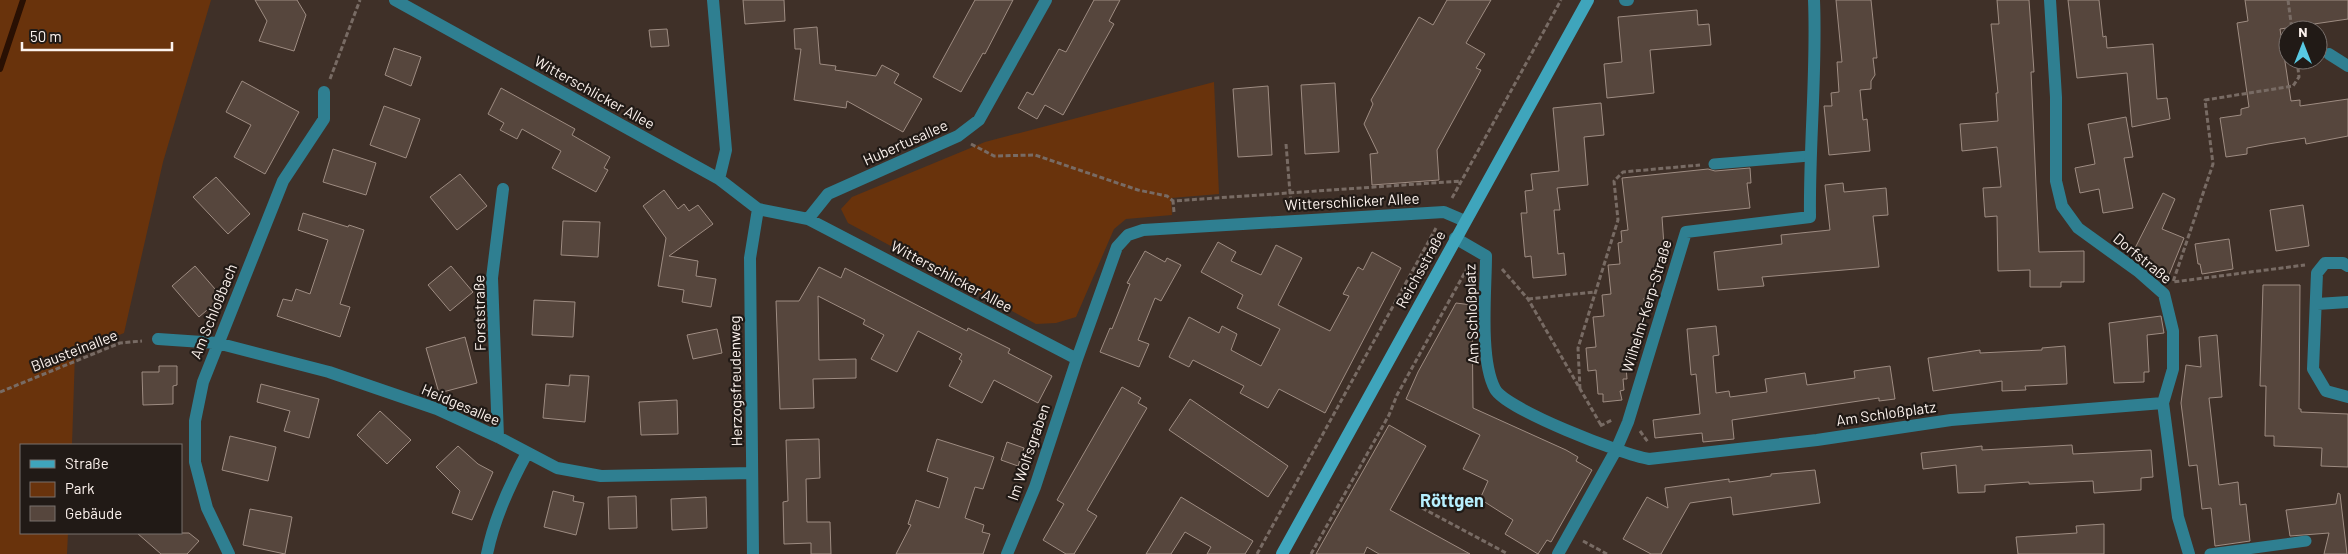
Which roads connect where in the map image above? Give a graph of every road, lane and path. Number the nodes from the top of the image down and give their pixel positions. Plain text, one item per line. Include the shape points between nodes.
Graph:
1 (360, 0) edge
2 (395, 0) edge
3 (713, 0) edge
4 (1046, 0) edge
5 (1561, 0) edge
6 (1588, 0) edge
7 (1814, 0) edge
8 (2050, 0) edge
9 (2288, 0) edge
10 (2291, 20) edge
11 (2329, 54) dead end
12 (2348, 66) edge
13 (2298, 70) edge
14 (324, 92) joint
15 (958, 136) junction
16 (1286, 144) dead end
17 (1809, 156) junction
18 (1714, 164) joint
19 (719, 179) junction
20 (1461, 181) junction
21 (503, 189) dead end
22 (1290, 193) junction
23 (1173, 201) junction
24 (758, 209) junction
25 (1444, 212) junction
26 (808, 219) junction
27 (1292, 221) junction
28 (1465, 221) junction
29 (1174, 228) junction
30 (1455, 238) junction
31 (1481, 254) junction
32 (2326, 263) junction
33 (2348, 266) edge
34 (1594, 292) junction
35 (1528, 299) junction
36 (2348, 302) edge
37 (2316, 304) junction
38 (158, 339) joint
39 (217, 343) junction
40 (1077, 359) junction
41 (1580, 389) junction
42 (0, 392) edge
43 (2348, 397) edge
44 (2163, 404) junction
45 (1601, 425) dead end
46 (498, 437) junction
47 (1616, 450) junction
48 (527, 453) junction
49 (752, 473) junction
50 (1422, 508) dead end
51 (1570, 533) junction
52 (2306, 541) dead end
53 (229, 554) edge
54 (487, 554) edge
55 (753, 554) edge
56 (1007, 554) edge
57 (1258, 554) edge
58 (1282, 554) edge
59 (1311, 554) edge
60 (1508, 554) edge
61 (1558, 554) edge
62 (1607, 554) edge
63 (2189, 554) edge
64 (2210, 554) edge

1 - 14 path
2 - 19 street, Witterschlicker Allee
3 - 19 street via 726,150
4 - 15 street, Hubertusallee via 979,120
5 - 20 path
6 - 28 main road, Reichsstraße
7 - 17 street, Wilhelm-Kerp-Straße via 1816,35
8 - 44 street, Dorfstraße via 2056,97 2056,181 2062,206 2078,228 2164,294 2173,331 2172,369
9 - 10 path
11 - 12 street
13 - 32 path via 2299,78 2293,86 2205,100 2213,164 2173,282
14 - 39 street, Am Schloßbach via 324,119 283,181
15 - 23 path via 994,156 1034,156 1167,196
15 - 26 street, Hubertusallee via 828,194
16 - 22 path
17 - 18 lane
17 - 47 street, Wilhelm-Kerp-Straße via 1810,217 1686,232 1628,422
18 - 34 path via 1622,172 1614,180 1618,220
19 - 24 street, Witterschlicker Allee
20 - 22 path
20 - 25 path
21 - 46 street, Forststraße via 492,278
22 - 23 path
22 - 27 path
23 - 29 path
24 - 26 street, Witterschlicker Allee
24 - 49 street, Herzogsfreudenweg via 750,258
25 - 27 street, Witterschlicker Allee
25 - 28 street, Witterschlicker Allee
25 - 57 path
26 - 40 street, Witterschlicker Allee
27 - 29 street, Witterschlicker Allee
28 - 30 main road, Reichsstraße
29 - 40 street, Witterschlicker Allee via 1143,230 1128,235 1117,247
30 - 31 street, Am Schloßplatz
30 - 58 main road, Reichsstraße
31 - 35 path via 1504,270
31 - 47 street, Am Schloßplatz via 1489,375 1495,390 1509,402
31 - 59 path via 1397,395
32 - 33 street
32 - 37 street via 2317,273
34 - 35 path
34 - 41 path via 1578,348
35 - 41 path
36 - 37 street
37 - 43 street via 2313,369 2326,391
38 - 39 street, Heidgesallee
38 - 42 path, Blausteinallee via 120,343
39 - 46 street, Heidgesallee via 348,378 437,409
39 - 53 street, Am Schloßbach via 202,382 195,420 196,462 207,508
40 - 56 street, Im Wolfsgraben via 1035,487
41 - 45 path
44 - 47 street, Am Schloßplatz via 1951,420 1817,440 1649,459
44 - 63 street, Dorfstraße via 2178,517
46 - 48 street, Heidgesallee
47 - 51 street
48 - 49 street, Heidgesallee via 558,468 601,476
48 - 54 street via 490,538
49 - 55 street, Herzogsfreudenweg
50 - 60 path
51 - 61 street
51 - 62 path
52 - 64 lane

